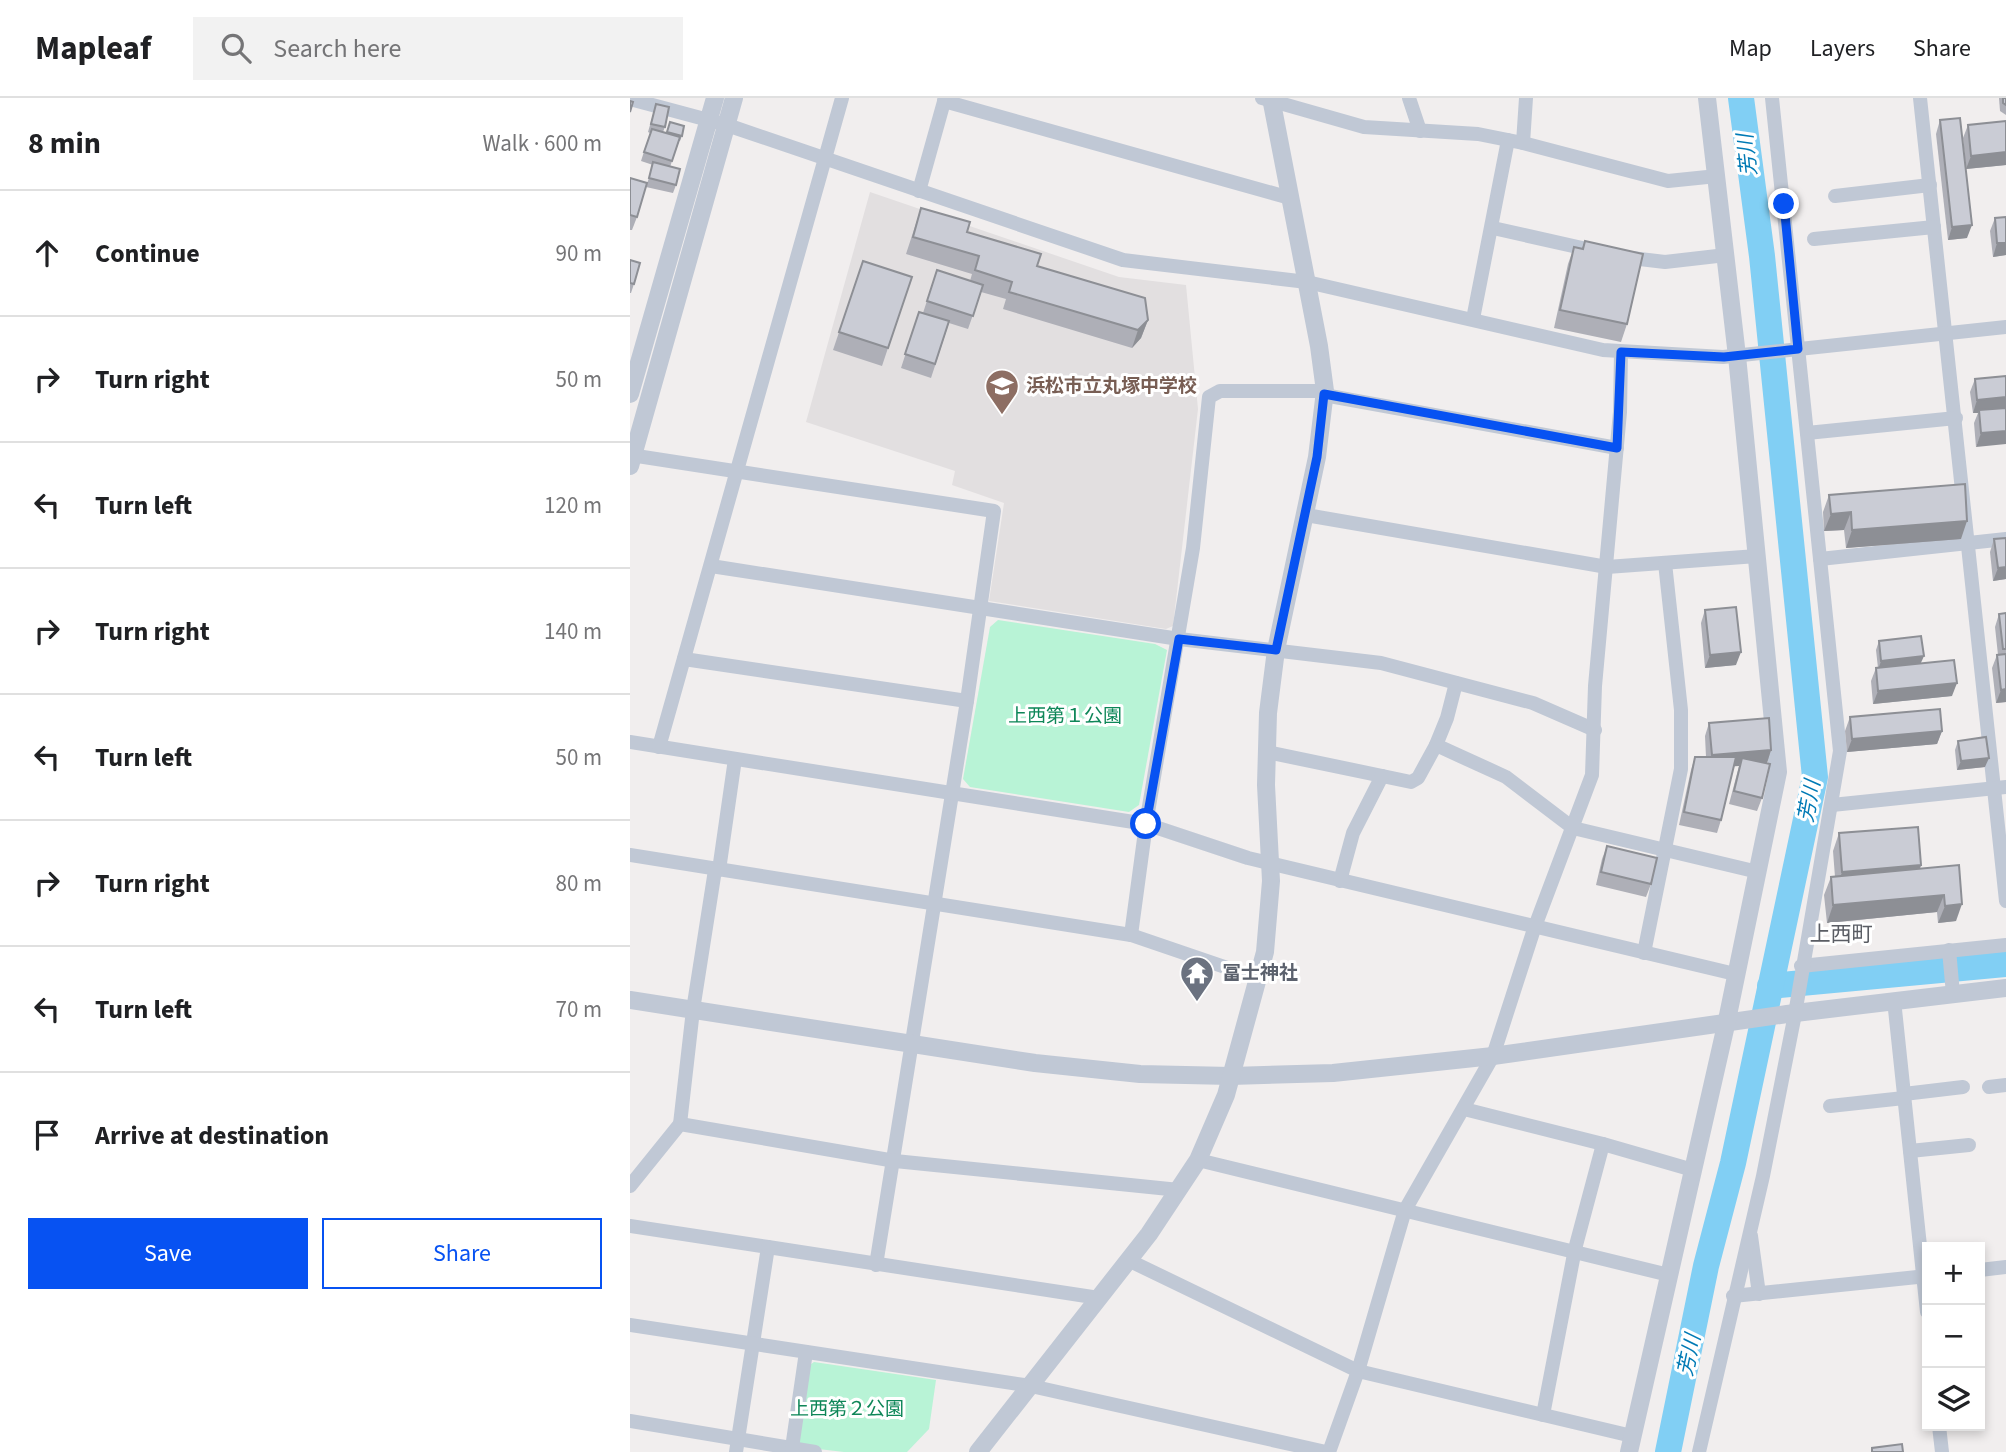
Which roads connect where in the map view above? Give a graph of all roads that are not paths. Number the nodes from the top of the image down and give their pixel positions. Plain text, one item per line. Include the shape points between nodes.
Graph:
1 (715, 98) edge
2 (734, 98) edge
3 (842, 98) edge
4 (1409, 98) edge
5 (1526, 98) edge
6 (1707, 98) edge
7 (1772, 98) edge
8 (1920, 98) edge
9 (630, 99) edge
10 (944, 99) edge
11 (1268, 99) edge
12 (718, 122) junction
13 (1420, 131) junction
14 (1516, 142) junction
15 (825, 159) junction
16 (1717, 176) junction
17 (1930, 185) junction
18 (919, 191) junction
19 (1835, 196) dead end
20 (1290, 198) junction
21 (1934, 227) junction
22 (1493, 228) junction
23 (1814, 239) dead end
24 (1726, 255) junction
25 (1307, 282) junction
26 (1474, 319) junction
27 (2006, 327) edge
28 (1947, 334) junction
29 (1795, 350) junction
30 (1621, 352) junction
31 (1741, 356) junction
32 (1325, 393) junction
33 (630, 394) edge
34 (1956, 418) junction
35 (1807, 433) junction
36 (1617, 448) junction
37 (631, 459) edge
38 (737, 470) junction
39 (1306, 515) junction
40 (2006, 540) edge
41 (1969, 543) junction
42 (1757, 556) junction
43 (1820, 559) junction
44 (1665, 563) junction
45 (711, 566) junction
46 (1607, 567) junction
47 (981, 607) junction
48 (1179, 639) junction
49 (1276, 650) junction
50 (684, 659) junction
51 (1456, 683) junction
52 (967, 701) junction
53 (1595, 730) junction
54 (2006, 740) edge
55 (630, 742) edge
56 (1989, 742) junction
57 (1436, 745) junction
58 (659, 747) junction
59 (1267, 752) junction
60 (735, 759) junction
61 (1382, 776) junction
62 (2000, 788) edge
63 (951, 793) junction
64 (1832, 805) junction
65 (1146, 824) junction
66 (1573, 828) junction
67 (1665, 852) junction
68 (630, 855) edge
69 (1271, 864) junction
70 (717, 870) junction
71 (1758, 872) junction
72 (1340, 881) junction
73 (2006, 901) edge
74 (933, 904) junction
75 (1534, 929) junction
76 (1131, 935) junction
77 (2006, 944) edge
78 (1644, 953) junction
79 (1950, 954) junction
80 (1801, 970) junction
81 (1735, 974) junction
82 (1257, 978) junction
83 (1953, 986) junction
84 (2006, 988) edge
85 (630, 1000) edge
86 (1894, 1000) junction
87 (1793, 1009) junction
88 (693, 1010) junction
89 (1732, 1023) junction
90 (911, 1044) junction
91 (1493, 1056) junction
92 (1231, 1076) junction
93 (2006, 1085) edge
94 (1963, 1087) dead end
95 (1989, 1087) dead end
96 (1904, 1096) junction
97 (1830, 1106) dead end
98 (1464, 1109) junction
99 (680, 1124) junction
100 (1603, 1144) junction
101 (1969, 1145) dead end
102 (1910, 1151) junction
103 (1198, 1160) junction
104 (895, 1161) junction
105 (1693, 1170) junction
106 (630, 1186) edge
107 (1179, 1190) junction
108 (1405, 1210) junction
109 (630, 1226) edge
110 (1750, 1228) junction
111 (768, 1247) junction
112 (1575, 1250) junction
113 (1922, 1251) edge
114 (1128, 1260) junction
115 (876, 1265) junction
116 (2006, 1267) edge
117 (1985, 1269) edge
118 (1669, 1275) junction
119 (1922, 1276) edge
120 (1759, 1294) junction
121 (1733, 1296) junction
122 (1099, 1298) junction
123 (630, 1325) edge
124 (754, 1344) junction
125 (806, 1352) junction
126 (1358, 1371) junction
127 (1031, 1386) junction
128 (1544, 1415) junction
129 (630, 1422) edge
130 (1940, 1431) edge
131 (1630, 1444) edge
132 (737, 1445) edge
133 (792, 1448) junction
134 (816, 1452) edge
135 (978, 1452) edge
136 (1328, 1452) edge
137 (1699, 1452) edge
138 (1942, 1452) edge

1 - 12 street
2 - 12 street
3 - 15 street
4 - 13 street
5 - 14 street
6 - 16 street
7 - 29 street
8 - 17 street
9 - 12 street
10 - 18 street
10 - 20 street
11 - 13 street via 1364,127
11 - 20 street
12 - 15 street
12 - 33 street
12 - 37 street
13 - 14 street via 1478,134
14 - 16 street via 1668,181
14 - 22 street
15 - 18 street
15 - 38 street
16 - 24 street
17 - 19 street
17 - 21 street
18 - 25 street via 1123,260
20 - 25 street
21 - 23 street
21 - 28 street
22 - 24 street via 1645,262
22 - 26 street
24 - 31 street
25 - 26 street
25 - 32 street
26 - 30 street
27 - 28 street
28 - 29 street
28 - 34 street
29 - 31 street
29 - 35 street
30 - 31 street
30 - 36 street
31 - 42 street
32 - 36 street
32 - 39 street
32 - 48 street via 1210,394
34 - 35 street
34 - 41 street via 1957,496
35 - 43 street via 1822,510
36 - 46 street
37 - 38 street
38 - 45 street
38 - 47 street via 994,511
39 - 46 street
39 - 49 street
40 - 41 street
41 - 43 street
41 - 56 street
42 - 44 street
42 - 71 street via 1778,772
43 - 64 street via 1840,734
44 - 46 street
44 - 67 street via 1681,710 1681,769
45 - 47 street
45 - 50 street
46 - 53 street
47 - 48 street
47 - 52 street
48 - 49 street
48 - 65 street
49 - 51 street via 1376,662
49 - 59 street
50 - 52 street
50 - 58 street
51 - 53 street via 1540,705
51 - 57 street
52 - 63 street
53 - 66 street via 1592,775
54 - 56 street
55 - 58 street
56 - 62 street
57 - 61 street via 1415,781
57 - 66 street via 1506,777
58 - 60 street
59 - 61 street
59 - 69 street
60 - 63 street
60 - 70 street
61 - 72 street via 1353,833
62 - 64 street
62 - 73 street
63 - 65 street
63 - 74 street
64 - 80 street
65 - 69 street
65 - 76 street
66 - 67 street
66 - 75 street
67 - 71 street
67 - 78 street
68 - 70 street
69 - 72 street
69 - 82 street via 1269,919
70 - 74 street
70 - 88 street
71 - 81 street
72 - 75 street
74 - 76 street
74 - 90 street
75 - 78 street
75 - 91 street
76 - 82 street
77 - 79 street
78 - 81 street
79 - 80 street
79 - 83 street
80 - 87 street
81 - 89 street
82 - 92 street
83 - 84 street
83 - 86 street
85 - 88 street
86 - 87 street
86 - 96 street
87 - 89 street
87 - 110 street
88 - 90 street
88 - 99 street
89 - 91 street
89 - 105 street
90 - 92 street via 1094,1070
90 - 104 street
91 - 92 street via 1333,1073
91 - 98 street
92 - 103 street
93 - 95 street
94 - 96 street
96 - 97 street
96 - 102 street
98 - 100 street
98 - 108 street
99 - 104 street
99 - 106 street
100 - 105 street
100 - 112 street
101 - 102 street
102 - 113 street
103 - 107 street
103 - 108 street
104 - 107 street
104 - 115 street
105 - 118 street
107 - 114 street
108 - 112 street
108 - 126 street
109 - 111 street
110 - 120 street
110 - 121 street
111 - 115 street
111 - 124 street
112 - 118 street
112 - 128 street
114 - 122 street
114 - 126 street
115 - 122 street
116 - 117 street
118 - 131 street
119 - 120 street
120 - 121 street
121 - 137 street
122 - 127 street
123 - 124 street
124 - 125 street
124 - 132 street
125 - 127 street
125 - 133 street
126 - 128 street
126 - 136 street
127 - 135 street
127 - 136 street
128 - 131 street
129 - 132 street
130 - 138 street
132 - 133 street
133 - 134 street

